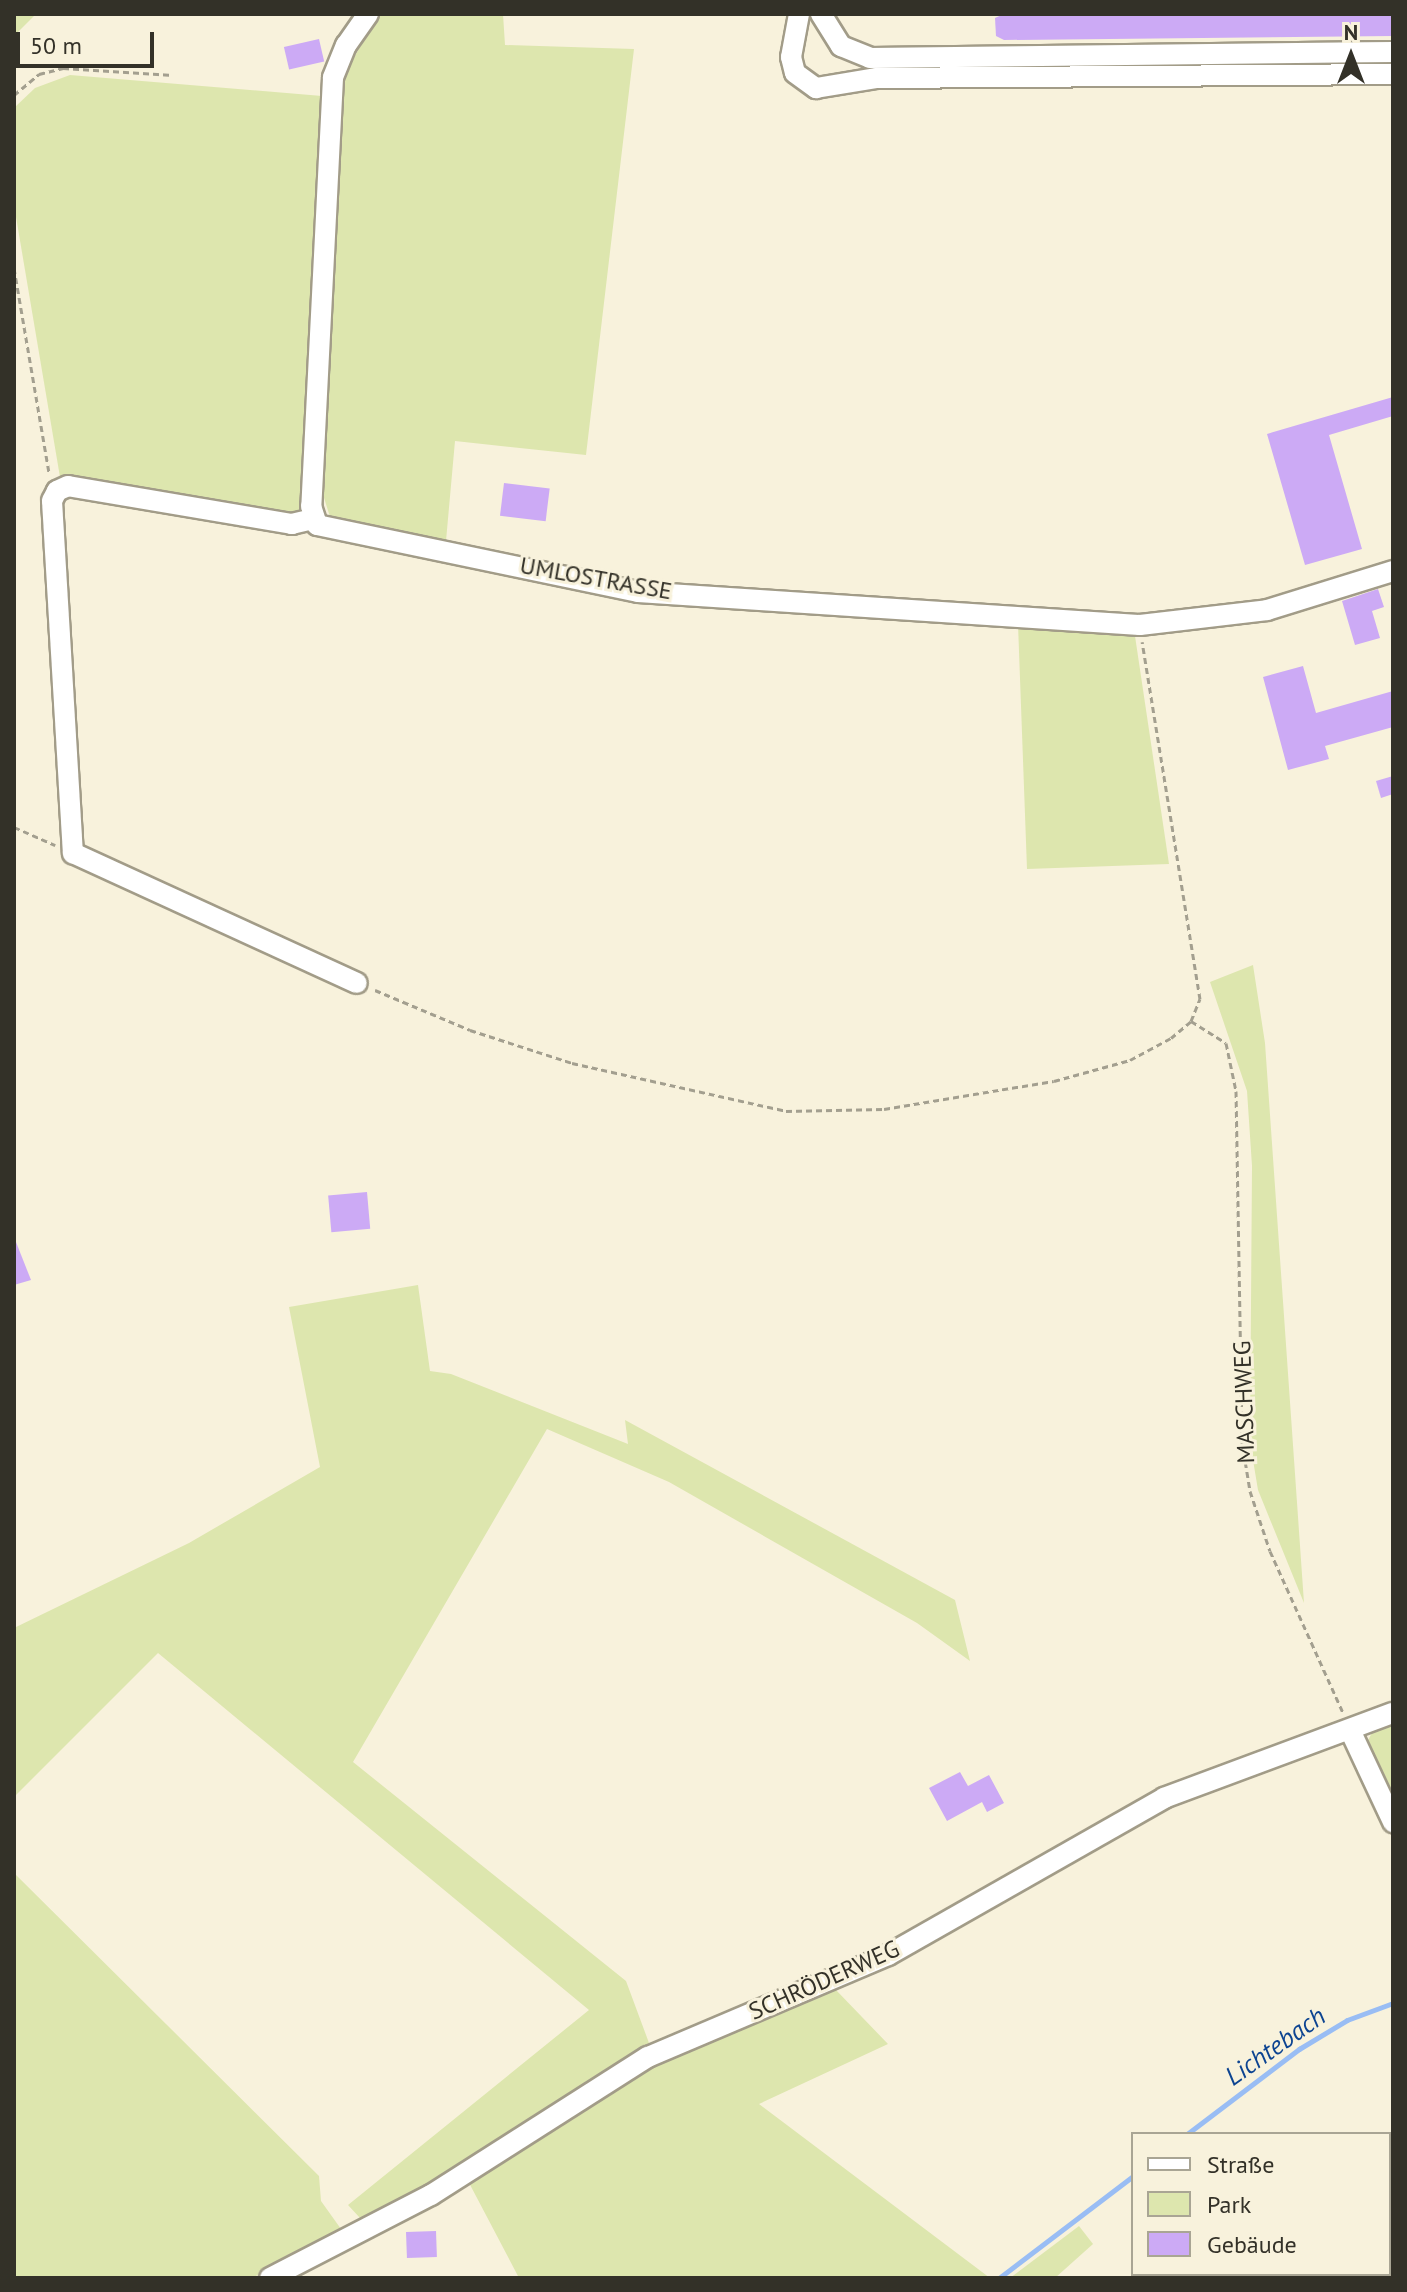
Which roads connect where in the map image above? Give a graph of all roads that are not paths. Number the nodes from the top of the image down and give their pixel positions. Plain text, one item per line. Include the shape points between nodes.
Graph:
1 (368, 14) edge
2 (799, 14) edge
3 (821, 14) edge
4 (1393, 52) edge
5 (1393, 74) edge
6 (313, 519) junction
7 (1393, 571) edge
8 (357, 983) road end
9 (1393, 1713) edge
10 (1350, 1730) junction
11 (1393, 1822) edge
12 (270, 2278) edge

1 - 6 street via 346,45 333,78
2 - 5 street via 791,57 795,73 816,88 877,78
3 - 4 street via 841,46 870,58
6 - 7 street, UMLOSTRASSE via 325,528 638,592 1140,625 1267,610
6 - 8 street via 292,524 68,486 57,491 52,501 73,853
9 - 10 street, SCHRÖDERWEG
10 - 11 street
10 - 12 street, SCHRÖDERWEG via 1164,1798 888,1955 648,2057 431,2195

